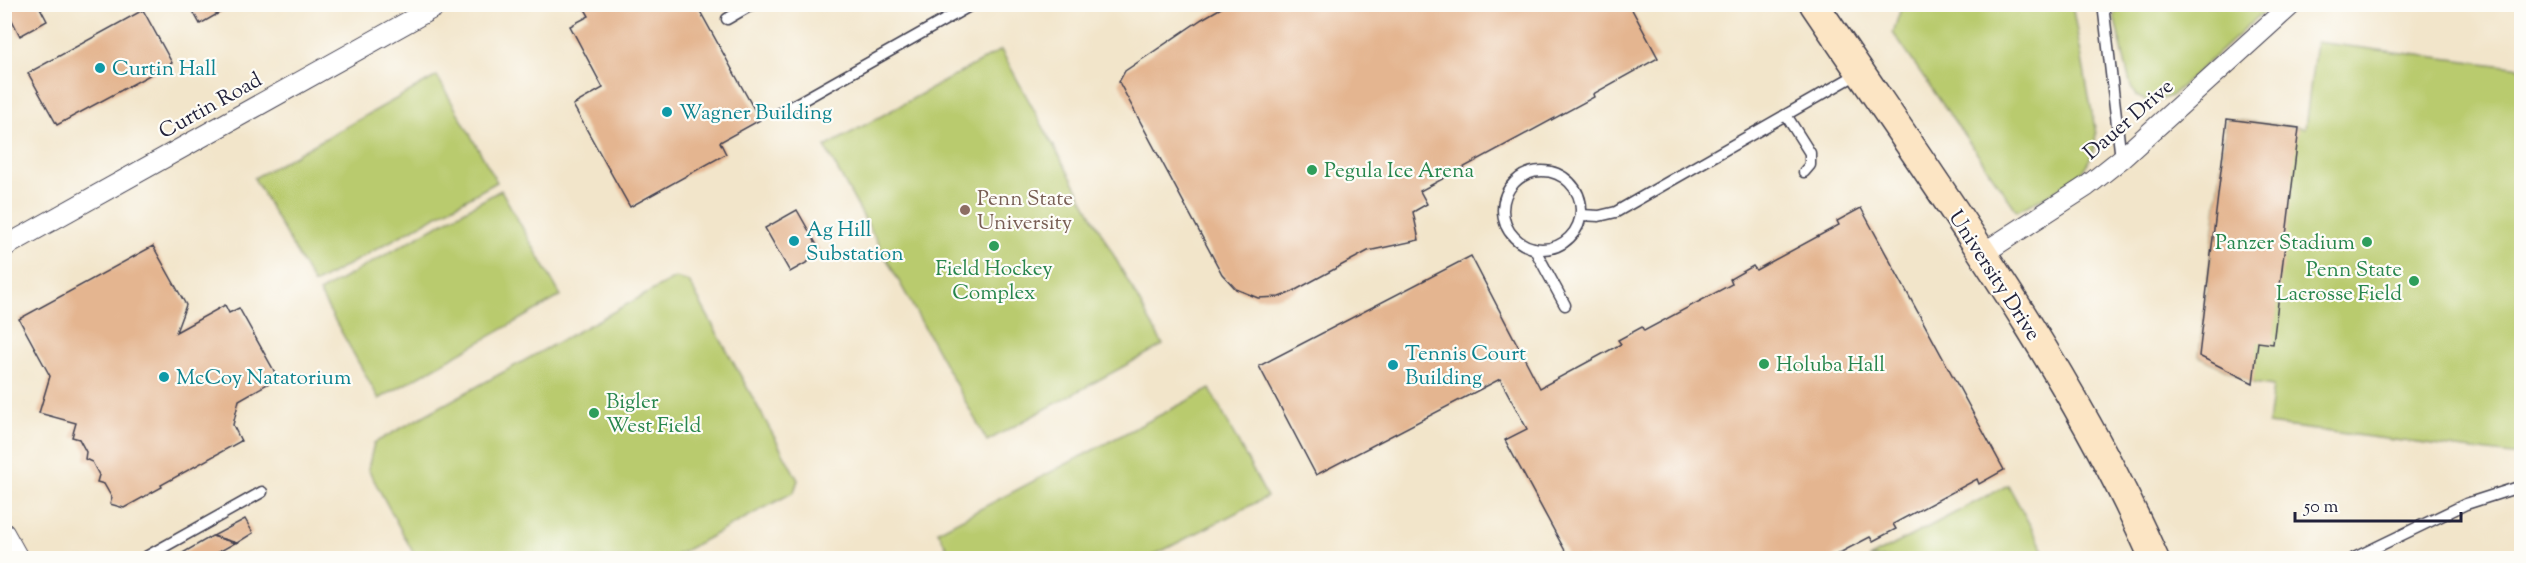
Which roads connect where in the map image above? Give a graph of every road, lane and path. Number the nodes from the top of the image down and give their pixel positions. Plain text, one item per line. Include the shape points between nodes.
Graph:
1 (440, 4) edge
2 (753, 4) edge
3 (973, 4) edge
4 (1814, 4) edge
5 (2103, 4) edge
6 (2292, 4) edge
7 (727, 19) dead end
8 (1860, 73) junction
9 (780, 113) dead end
10 (1786, 115) junction
11 (2121, 159) junction
12 (1804, 172) dead end
13 (1581, 215) junction
14 (4, 247) edge
15 (1534, 248) junction
16 (1983, 254) junction
17 (1565, 305) dead end
18 (2522, 486) edge
19 (262, 492) dead end
20 (4, 533) edge
21 (18, 558) edge
22 (144, 558) edge
23 (2154, 558) edge
24 (2354, 558) edge

1 - 14 street, Curtin Road
2 - 7 lane
3 - 9 lane
4 - 8 main road, University Drive
5 - 11 lane
6 - 11 street, Dauer Drive
8 - 10 lane
8 - 16 main road, University Drive
10 - 12 lane via 1810,153 1810,165
10 - 13 lane via 1616,212
11 - 16 street, Dauer Drive
13 - 15 lane via 1576,230 1566,241 1551,248
13 - 15 lane via 1577,193 1563,176 1533,171 1520,178 1506,196 1504,218 1510,232
15 - 17 lane
16 - 23 main road, University Drive via 2089,428
18 - 24 lane via 2466,504
19 - 22 lane
20 - 21 street

